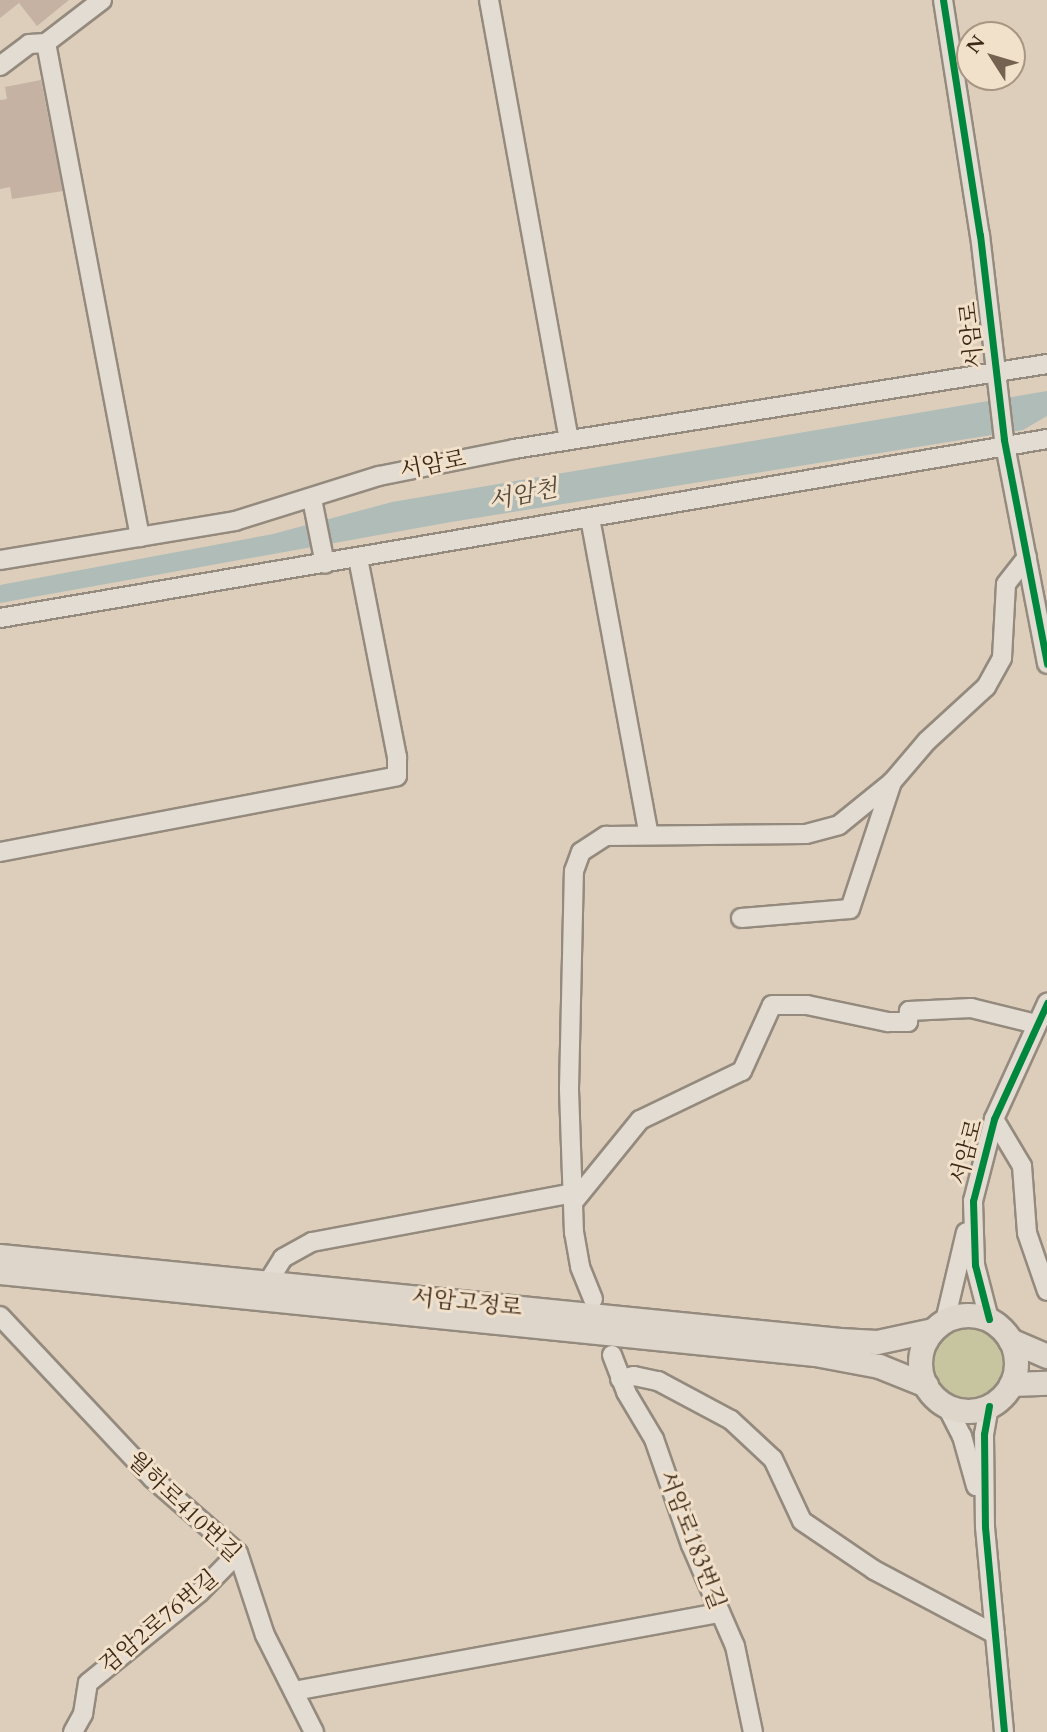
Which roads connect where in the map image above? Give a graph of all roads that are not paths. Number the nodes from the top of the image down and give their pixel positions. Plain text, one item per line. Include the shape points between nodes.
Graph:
1 (102, 0) edge
2 (489, 0) edge
3 (943, 0) edge
4 (46, 43) junction
5 (0, 66) edge
6 (1047, 364) edge
7 (995, 371) junction
8 (569, 439) junction
9 (1047, 439) edge
10 (1005, 443) junction
11 (312, 503) junction
12 (590, 518) junction
13 (140, 537) junction
14 (1027, 557) junction
15 (358, 559) junction
16 (0, 560) edge
17 (324, 560) junction
18 (0, 618) edge
19 (1047, 664) edge
20 (892, 782) junction
21 (649, 835) junction
22 (0, 852) edge
23 (741, 918) dead end
24 (1047, 1003) edge
25 (1036, 1024) junction
26 (994, 1119) junction
27 (575, 1197) junction
28 (973, 1201) junction
29 (0, 1256) edge
30 (0, 1272) edge
31 (268, 1282) junction
32 (1047, 1291) edge
33 (593, 1299) dead end
34 (0, 1316) edge
35 (989, 1319) junction
36 (939, 1326) junction
37 (1010, 1340) junction
38 (612, 1355) dead end
39 (1047, 1356) edge
40 (620, 1379) junction
41 (1047, 1383) edge
42 (1011, 1384) junction
43 (926, 1385) junction
44 (946, 1405) junction
45 (989, 1406) junction
46 (985, 1527) junction
47 (238, 1553) junction
48 (720, 1613) junction
49 (995, 1634) junction
50 (294, 1691) junction
51 (73, 1732) edge
52 (314, 1732) edge
53 (753, 1732) edge
54 (1004, 1732) edge

1 - 4 street
2 - 8 street
3 - 7 street, 서암로 via 980,235
4 - 5 street via 30,44
4 - 13 street
6 - 7 street, 서암로
7 - 8 street, 서암로
7 - 10 street, 서암로
8 - 11 street, 서암로 via 379,476
9 - 10 street
10 - 12 street
10 - 14 street, 서암로
11 - 13 street, 서암로
11 - 17 street
12 - 15 street
12 - 21 street
13 - 16 street, 서암로
14 - 19 street, 서암로
14 - 20 street via 1006,584 1002,658 995,673
15 - 17 street
15 - 22 street via 397,776
17 - 18 street
20 - 21 street via 825,832
20 - 23 street via 850,909
21 - 27 street via 594,839 581,852 574,871 569,1089
24 - 25 street, 서암로
25 - 26 street, 서암로
25 - 27 street via 971,1008 909,1011 908,1022 888,1022 807,1004 772,1005 742,1071 640,1120
26 - 28 street, 서암로
26 - 32 street via 1021,1166 1027,1234
27 - 31 street via 312,1242 283,1258
27 - 33 street via 576,1250
28 - 35 street, 서암로 via 975,1265
28 - 36 street
29 - 31 main road, 서암고정로
30 - 43 main road, 서암고정로 via 815,1354 878,1366
31 - 36 main road, 서암고정로 via 840,1340 877,1342
34 - 47 street, 월하로410번길 via 152,1478
35 - 36 main road via 959,1316
35 - 37 main road
36 - 43 main road via 920,1357
37 - 39 main road
37 - 42 main road via 1016,1368
38 - 40 street, 서암로183번길
40 - 48 street, 서암로183번길 via 654,1439
40 - 49 street via 634,1376 658,1381 731,1420 773,1459 802,1521 874,1570
41 - 42 main road
42 - 45 main road
43 - 44 main road
44 - 45 main road via 975,1410
44 - 46 street via 962,1436
45 - 46 street via 984,1434
46 - 49 street
47 - 50 street, 월하로410번길 via 265,1635
47 - 51 street, 검암2로76번길 via 200,1592 89,1683 83,1714
48 - 50 street
48 - 53 street, 서암로183번길 via 743,1675
49 - 54 street
50 - 52 street, 월하로410번길

